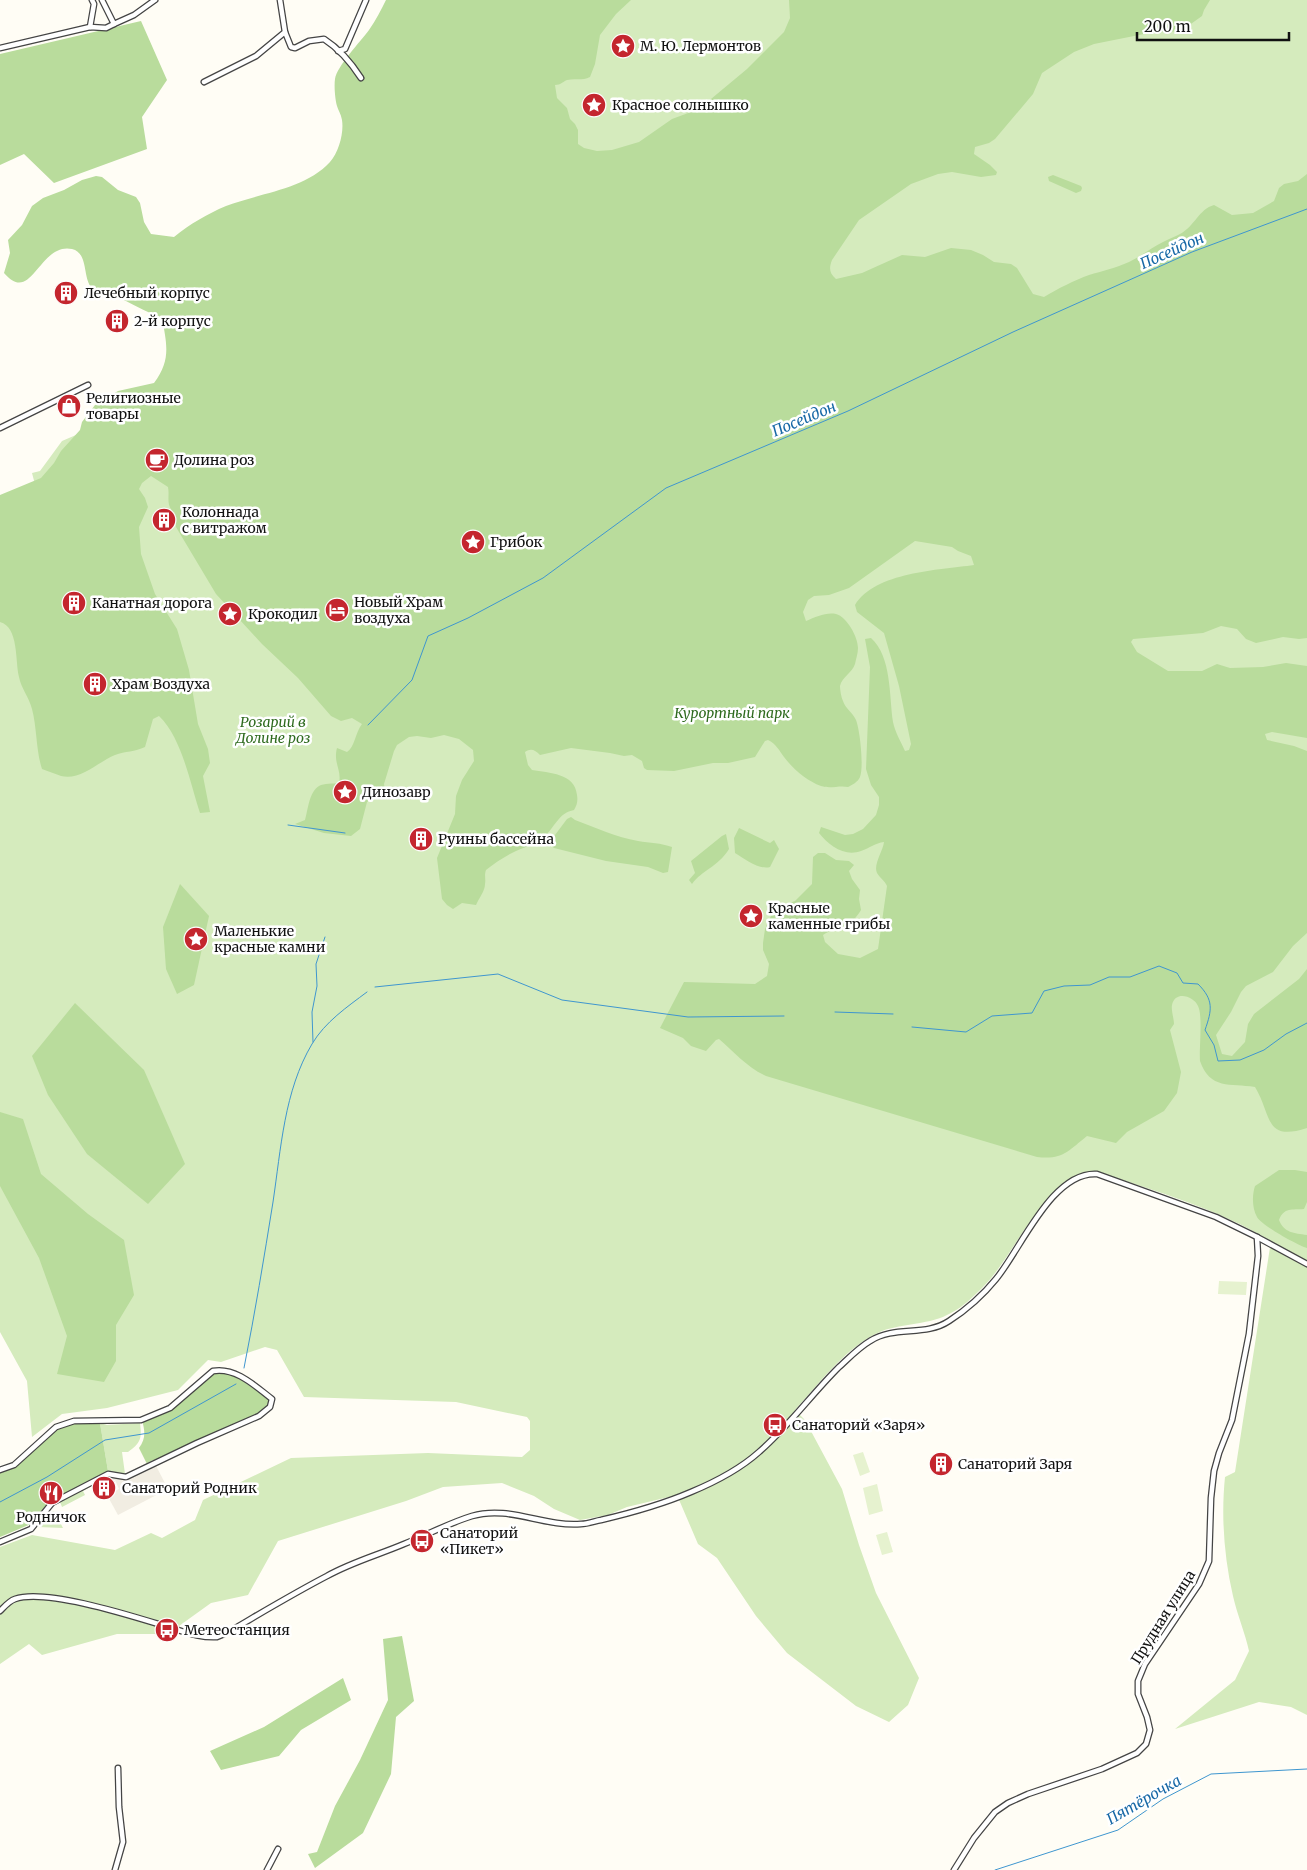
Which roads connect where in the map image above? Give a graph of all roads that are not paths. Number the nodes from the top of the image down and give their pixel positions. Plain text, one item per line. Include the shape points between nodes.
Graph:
1 (92, 0) edge
2 (102, 0) edge
3 (155, 0) edge
4 (280, 0) edge
5 (366, 0) edge
6 (114, 24) junction
7 (90, 27) junction
8 (285, 32) junction
9 (0, 48) edge
10 (338, 51) junction
11 (361, 78) dead end
12 (204, 82) dead end
13 (88, 385) dead end
14 (0, 428) edge
15 (1257, 1237) junction
16 (1307, 1264) edge
17 (0, 1470) edge
18 (0, 1542) edge
19 (0, 1611) edge
20 (118, 1768) dead end
21 (278, 1849) dead end
22 (115, 1870) edge
23 (267, 1870) edge
24 (954, 1870) edge

1 - 7 street
2 - 6 street
3 - 6 street
4 - 8 street
5 - 10 street via 345,49
6 - 7 street via 106,28
7 - 9 street
8 - 10 street via 291,47 324,39
8 - 12 street via 256,56
10 - 11 street
13 - 14 street
15 - 16 street
15 - 19 street via 1148,1191 1098,1174 1080,1176 1053,1198 1023,1235 997,1277 955,1317 928,1330 896,1331 870,1340 748,1462 689,1493 581,1524 495,1512 474,1516 350,1564 217,1637 199,1636 48,1597 26,1596 13,1600
15 - 24 street, Прудная улица via 1258,1256 1249,1334 1232,1420 1214,1471 1209,1561 1199,1584 1145,1664 1138,1681 1138,1694 1150,1730 1146,1744 1137,1753 1102,1769 1008,1803 995,1812 974,1838
17 - 18 street via 14,1465 56,1427 74,1421 141,1420 170,1408 213,1371 232,1371 272,1399 270,1407 259,1416 126,1477 108,1474 52,1503 31,1530
20 - 22 street via 123,1842
21 - 23 street

